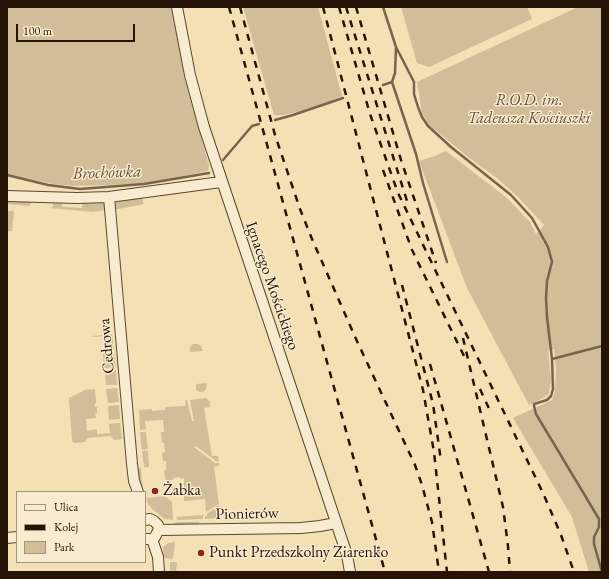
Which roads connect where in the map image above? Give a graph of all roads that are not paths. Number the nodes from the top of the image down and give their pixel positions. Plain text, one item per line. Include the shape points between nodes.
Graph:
1 (177, 7) edge
2 (221, 182) junction
3 (7, 196) edge
4 (109, 197) junction
5 (138, 491) edge
6 (146, 518) edge
7 (336, 523) junction
8 (159, 530) junction
9 (149, 539) edge
10 (158, 572) edge
11 (350, 572) edge

1 - 2 street, Ignacego Mościckiego via 190,75
2 - 4 street
2 - 7 street, Ignacego Mościckiego
3 - 4 street
4 - 5 street, Cedrowa via 133,468
6 - 8 street via 154,521
7 - 8 street, Pionierów via 301,528
7 - 11 street, Ignacego Mościckiego
8 - 9 street via 158,534
9 - 10 street via 158,557

